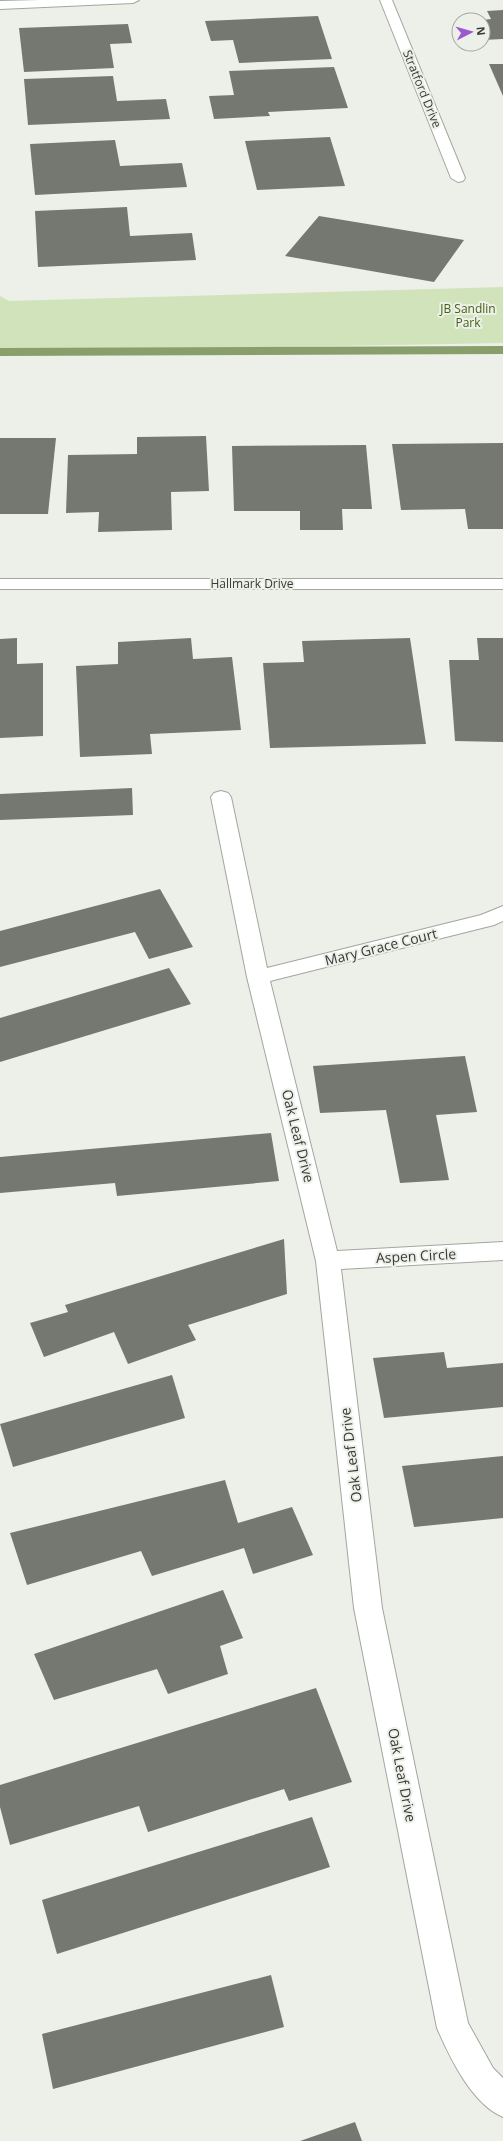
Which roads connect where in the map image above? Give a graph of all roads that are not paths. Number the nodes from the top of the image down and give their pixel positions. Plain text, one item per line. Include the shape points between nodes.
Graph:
1 (133, 0) edge
2 (386, 0) edge
3 (0, 5) edge
4 (458, 178) dead end
5 (0, 584) edge
6 (503, 584) edge
7 (221, 797) dead end
8 (503, 913) edge
9 (258, 977) junction
10 (503, 1251) edge
11 (328, 1261) junction
12 (503, 2101) edge

1 - 3 street
2 - 4 street, Stratford Drive
5 - 6 street, Hallmark Drive
7 - 9 street, Oak Leaf Drive
8 - 9 street, Mary Grace Court via 480,922
9 - 11 street, Oak Leaf Drive
10 - 11 street, Aspen Circle
11 - 12 street, Oak Leaf Drive via 368,1608 453,2028 482,2079

